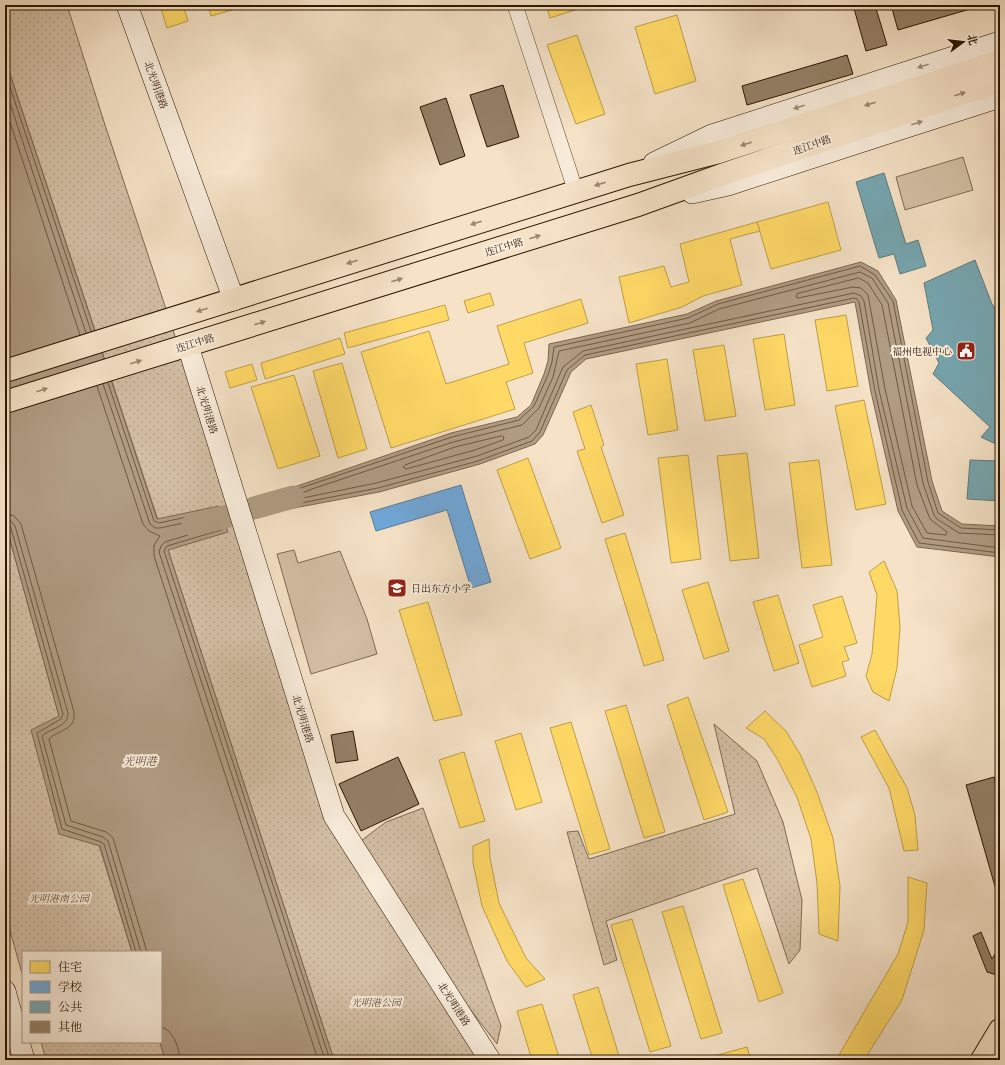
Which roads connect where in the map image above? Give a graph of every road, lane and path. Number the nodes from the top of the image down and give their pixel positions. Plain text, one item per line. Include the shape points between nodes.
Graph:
1 (127, 5) edge
2 (515, 5) edge
3 (1000, 42) edge
4 (1000, 61) edge
5 (1000, 81) edge
6 (1000, 97) edge
7 (629, 175) junction
8 (576, 192) junction
9 (638, 205) junction
10 (234, 300) junction
11 (188, 346) junction
12 (5, 371) edge
13 (5, 402) edge
14 (5, 991) edge
15 (1000, 1030) edge
16 (24, 1060) edge
17 (490, 1060) edge
18 (982, 1060) edge

1 - 10 street, 北光明港路
2 - 8 street
3 -> 7 street via 712,135
4 -> 7 highway via 719,152
9 -> 5 highway, 连江中路
9 -> 6 street via 728,185
7 -> 8 highway
8 -> 10 highway
11 -> 9 highway, 连江中路
10 -> 12 highway
13 -> 11 highway, 连江中路
11 - 17 street, 北光明港路 via 334,816
14 - 16 street
15 - 18 highway

